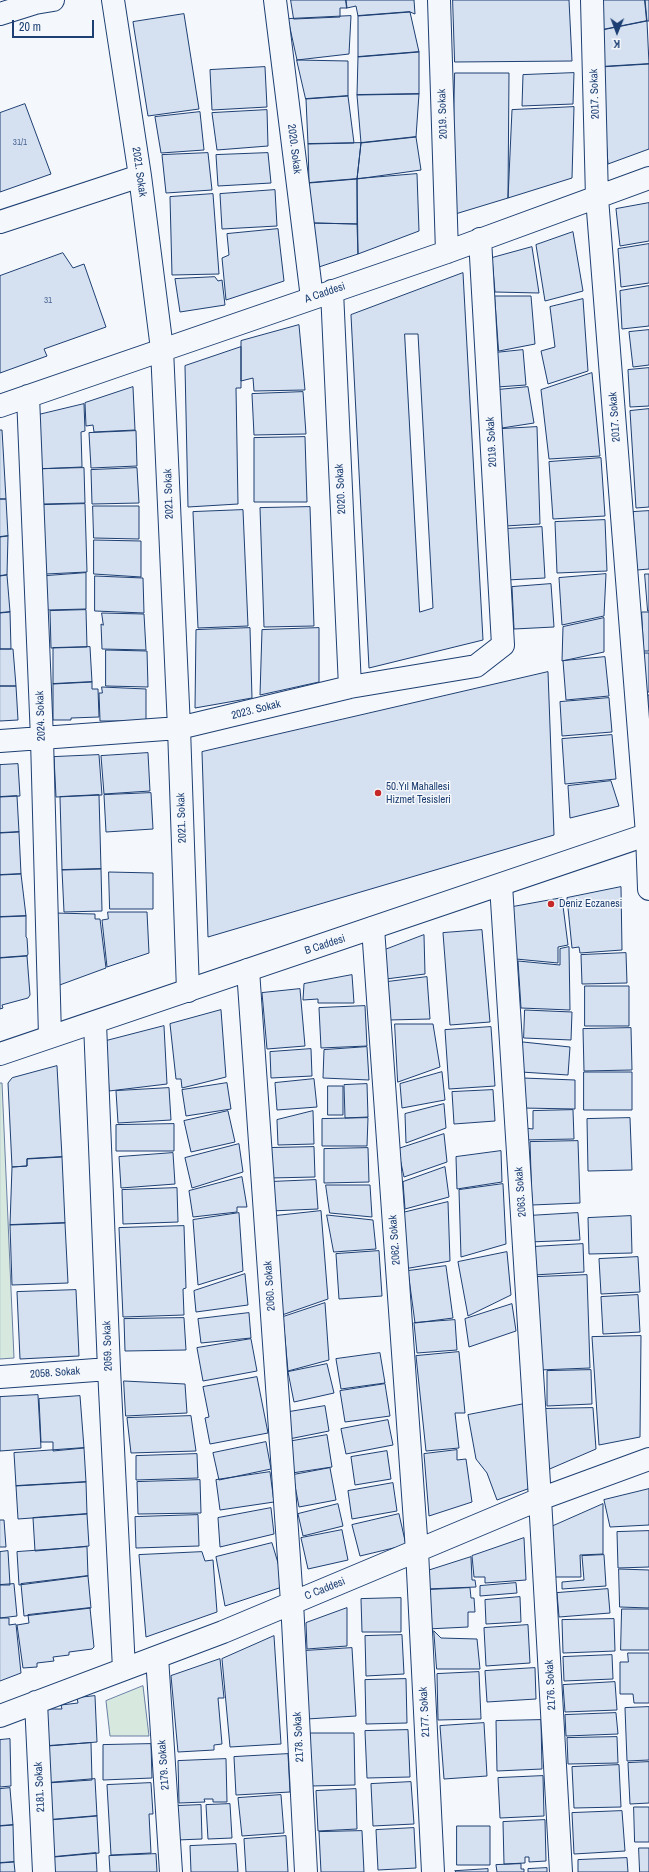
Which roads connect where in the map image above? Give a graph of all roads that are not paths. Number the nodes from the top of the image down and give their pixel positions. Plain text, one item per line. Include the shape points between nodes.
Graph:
1 (53, 0) edge
2 (113, 0) edge
3 (275, 0) edge
4 (439, 0) edge
5 (592, 0) edge
6 (0, 14) edge
7 (140, 176) junction
8 (649, 178) edge
9 (597, 198) junction
10 (0, 222) edge
11 (480, 239) junction
12 (447, 252) junction
13 (322, 294) junction
14 (162, 349) junction
15 (28, 396) junction
16 (0, 406) edge
17 (503, 645) joint
18 (350, 687) junction
19 (179, 728) junction
20 (42, 739) junction
21 (0, 741) edge
22 (648, 834) edge
23 (501, 885) junction
24 (649, 889) edge
25 (373, 928) junction
26 (248, 970) junction
27 (188, 991) junction
28 (96, 1022) junction
29 (50, 1036) junction
30 (0, 1054) edge
31 (109, 1369) junction
32 (0, 1377) edge
33 (649, 1459) edge
34 (540, 1499) junction
35 (417, 1551) junction
36 (292, 1602) junction
37 (157, 1657) junction
38 (124, 1669) junction
39 (36, 1702) junction
40 (0, 1716) edge
41 (44, 1872) edge
42 (171, 1872) edge
43 (306, 1872) edge
44 (433, 1872) edge
45 (561, 1872) edge

1 - 6 street
2 - 7 street, 2021. Sokak
3 - 13 street, 2020. Sokak
4 - 12 street, 2019. Sokak
5 - 9 street, 2017. Sokak
7 - 10 street
7 - 14 street, 2021. Sokak
8 - 9 street, A Caddesi
9 - 11 street, A Caddesi
9 - 22 street, 2017. Sokak
11 - 12 street, A Caddesi
11 - 17 street, 2019. Sokak
12 - 13 street, A Caddesi
13 - 14 street, A Caddesi
13 - 18 street, 2020. Sokak
14 - 15 street, A Caddesi
14 - 19 street, 2021. Sokak
15 - 16 street, A Caddesi
15 - 20 street, 2024. Sokak
17 - 18 street, 2023. Sokak via 476,666
18 - 19 street, 2023. Sokak
19 - 20 street, 2023. Sokak
19 - 27 street, 2021. Sokak
20 - 21 street, 2023. Sokak
20 - 29 street, 2024. Sokak
22 - 23 street, B Caddesi
22 - 24 street, 2017. Sokak
23 - 25 street, B Caddesi
23 - 34 street, 2063. Sokak
25 - 26 street, B Caddesi
25 - 35 street, 2062. Sokak
26 - 27 street, B Caddesi
26 - 36 street, 2060. Sokak
27 - 28 street, B Caddesi
28 - 29 street, B Caddesi
28 - 31 street, 2059. Sokak
29 - 30 street, B Caddesi
31 - 32 street, 2058. Sokak
31 - 38 street, 2059. Sokak
33 - 34 street, C Caddesi
34 - 35 street, C Caddesi
34 - 45 street, 2176. Sokak
35 - 36 street, C Caddesi
35 - 44 street, 2177. Sokak
36 - 37 street, C Caddesi
36 - 43 street, 2178. Sokak
37 - 38 street, C Caddesi
37 - 42 street, 2179. Sokak
38 - 39 street, C Caddesi
39 - 40 street, C Caddesi
39 - 41 street, 2181. Sokak

